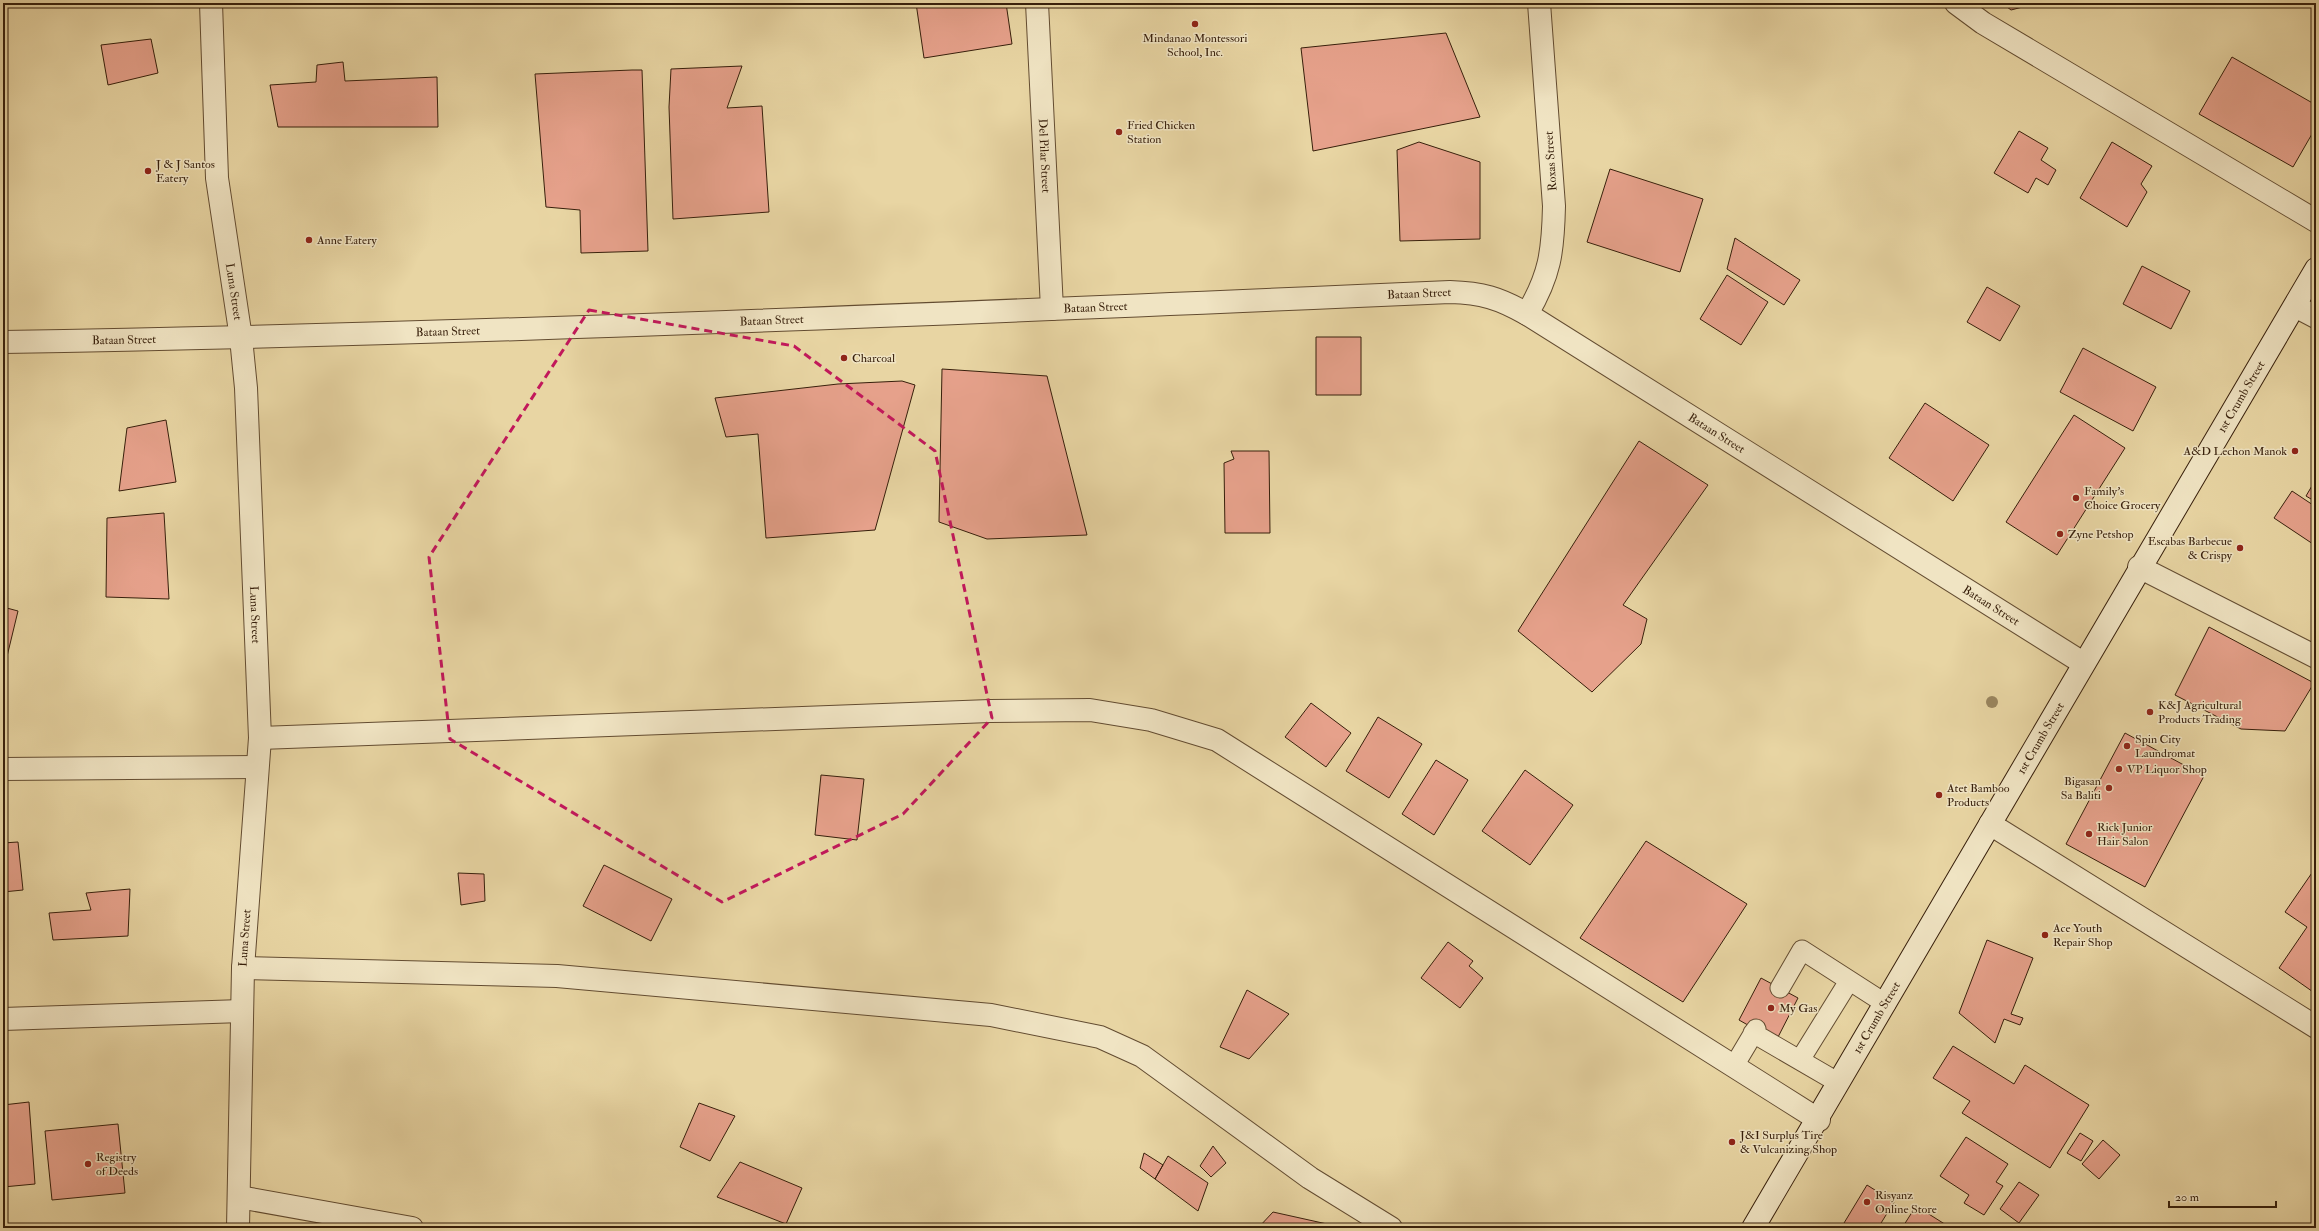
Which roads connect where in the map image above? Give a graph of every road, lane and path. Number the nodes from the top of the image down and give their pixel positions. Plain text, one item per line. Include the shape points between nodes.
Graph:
1 (211, 3) edge
2 (1037, 3) edge
3 (1539, 3) edge
4 (1956, 3) edge
5 (2316, 221) edge
6 (2316, 269) edge
7 (2295, 306) junction
8 (1052, 309) junction
9 (1527, 314) junction
10 (2316, 317) edge
11 (241, 338) junction
12 (3, 342) edge
13 (2139, 567) junction
14 (2316, 657) edge
15 (2083, 663) junction
16 (260, 738) junction
17 (257, 767) junction
18 (3, 769) edge
19 (1990, 824) junction
20 (243, 968) junction
21 (1849, 981) junction
22 (1780, 988) dead end
23 (1886, 1004) junction
24 (242, 1011) junction
25 (3, 1019) edge
26 (2316, 1027) edge
27 (1800, 1060) junction
28 (1734, 1066) junction
29 (1839, 1083) junction
30 (1818, 1120) junction
31 (239, 1197) junction
32 (238, 1228) edge
33 (412, 1228) edge
34 (1391, 1228) edge
35 (1754, 1228) edge

1 - 11 street, Luna Street via 217,178
2 - 8 street, Del Pilar Street
3 - 9 street, Roxas Street via 1554,206 1553,240 1550,265 1541,290
4 - 5 street via 1983,23
6 - 7 street, 1st Crumb Street
7 - 10 street
7 - 13 street, 1st Crumb Street
8 - 9 street, Bataan Street via 1450,292 1489,296
8 - 11 street, Bataan Street
9 - 15 street, Bataan Street
11 - 12 street, Bataan Street
11 - 16 street, Luna Street via 250,461
13 - 14 street
13 - 15 street, 1st Crumb Street
15 - 19 street, 1st Crumb Street
16 - 17 street, Luna Street
16 - 28 street via 990,711 1090,710 1151,720 1217,740
17 - 18 street
17 - 20 street, Luna Street
19 - 23 street, 1st Crumb Street
19 - 26 street
20 - 24 street, Luna Street
20 - 34 street via 557,976 991,1015 1100,1037 1142,1056 1310,1178
21 - 22 lane via 1802,950
21 - 23 lane
21 - 27 lane
23 - 29 street, 1st Crumb Street
24 - 25 street
24 - 31 street, Luna Street
27 - 28 lane via 1755,1031
27 - 29 lane
28 - 30 street
29 - 30 street, 1st Crumb Street
30 - 35 street, 1st Crumb Street
31 - 32 street, Luna Street
31 - 33 street

